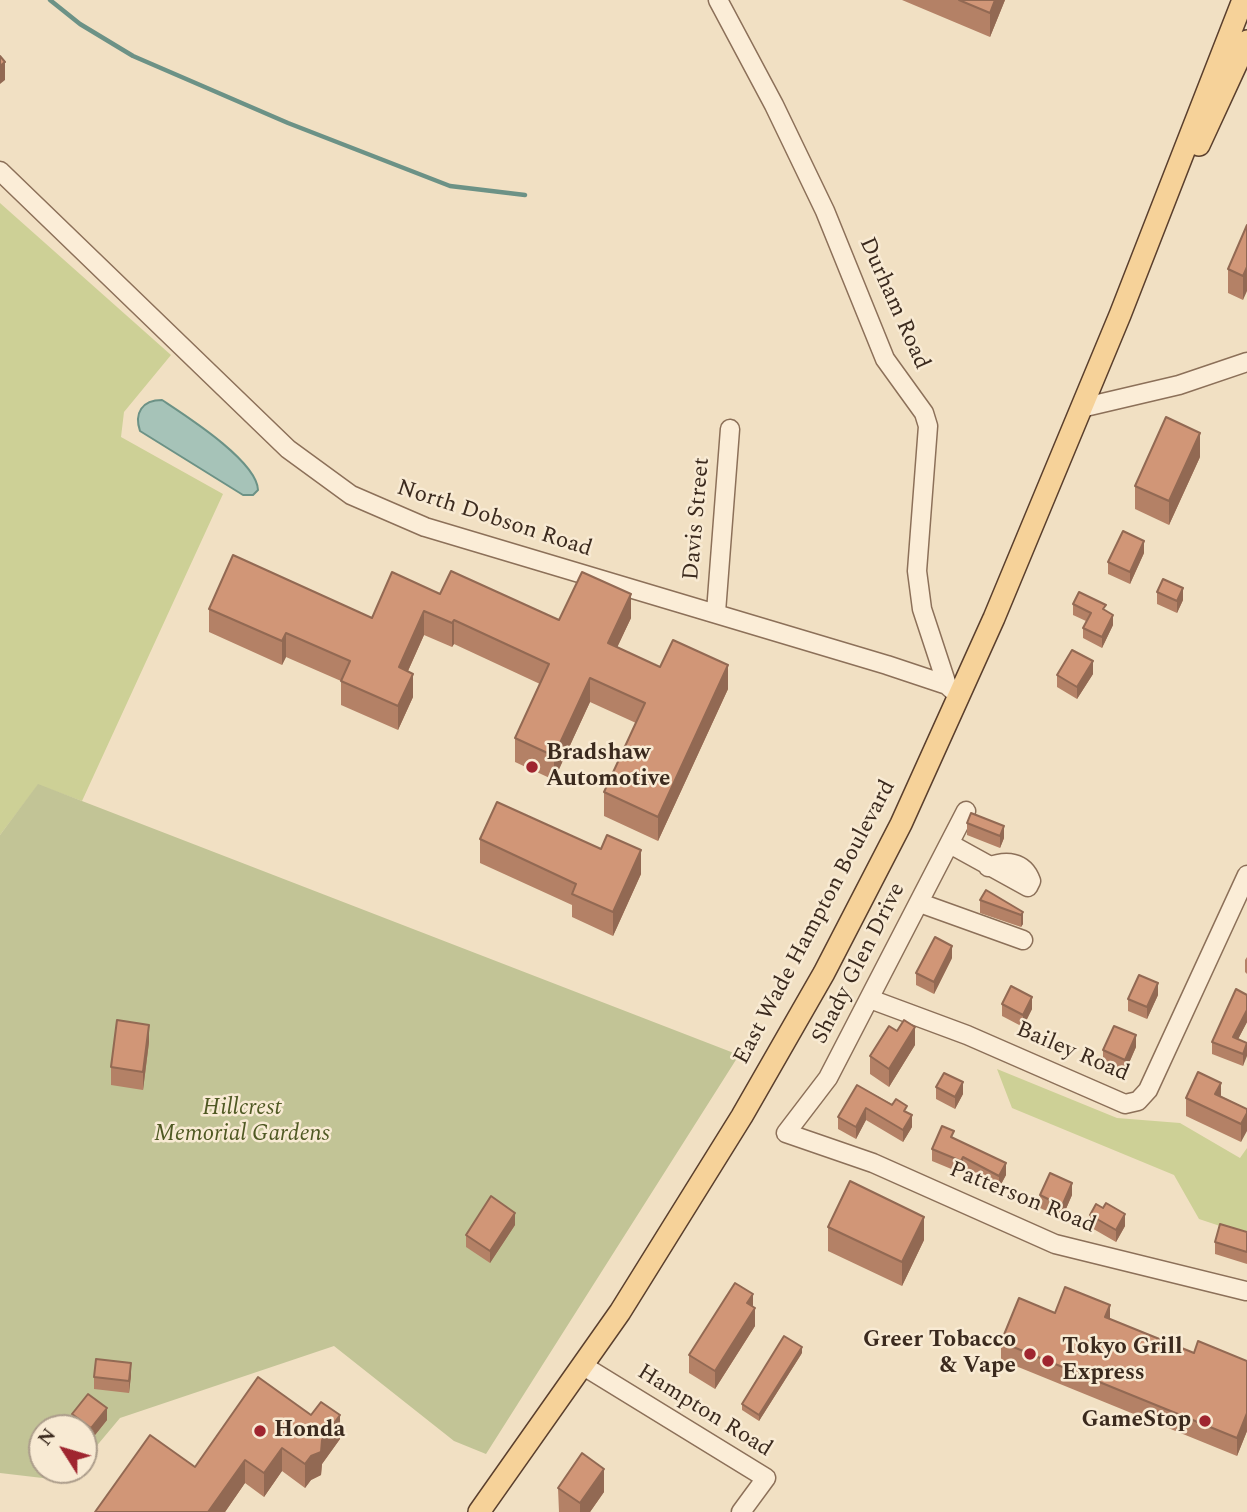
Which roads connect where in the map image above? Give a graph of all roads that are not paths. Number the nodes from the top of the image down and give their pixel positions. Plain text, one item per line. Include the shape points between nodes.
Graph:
1 (718, 0) edge
2 (1243, 0) edge
3 (1247, 41) edge
4 (0, 171) edge
5 (1120, 315) junction
6 (1247, 362) edge
7 (1081, 408) junction
8 (730, 429) dead end
9 (716, 612) junction
10 (953, 690) junction
11 (966, 811) dead end
12 (950, 844) junction
13 (988, 867) dead end
14 (1247, 875) edge
15 (920, 902) junction
16 (1240, 910) edge
17 (1023, 940) dead end
18 (870, 999) junction
19 (786, 1133) joint
20 (1246, 1291) edge
21 (582, 1365) junction
22 (479, 1512) edge
23 (741, 1512) edge

1 - 10 street, Durham Road via 825,211 891,369 928,426 917,571 922,609
2 - 5 main road, East Wade Hampton Boulevard
3 - 5 main road, East Wade Hampton Boulevard
4 - 9 street, North Dobson Road via 261,424 343,490 425,527
5 - 7 main road, East Wade Hampton Boulevard
6 - 7 street via 1179,385
7 - 10 main road, East Wade Hampton Boulevard via 994,618
8 - 9 street, Davis Street
9 - 10 street, North Dobson Road
10 - 21 main road, East Wade Hampton Boulevard via 901,824 824,972 736,1127
11 - 12 street, Shady Glen Drive
12 - 13 street
12 - 15 street, Shady Glen Drive
14 - 16 street, Bailey Road
15 - 17 street
15 - 18 street, Shady Glen Drive
16 - 18 street, Bailey Road via 1148,1090 1132,1104
18 - 19 street, Shady Glen Drive via 828,1078
19 - 20 street, Patterson Road via 873,1163 1055,1244
21 - 22 main road, East Wade Hampton Boulevard
21 - 23 street, Hampton Road via 766,1478

